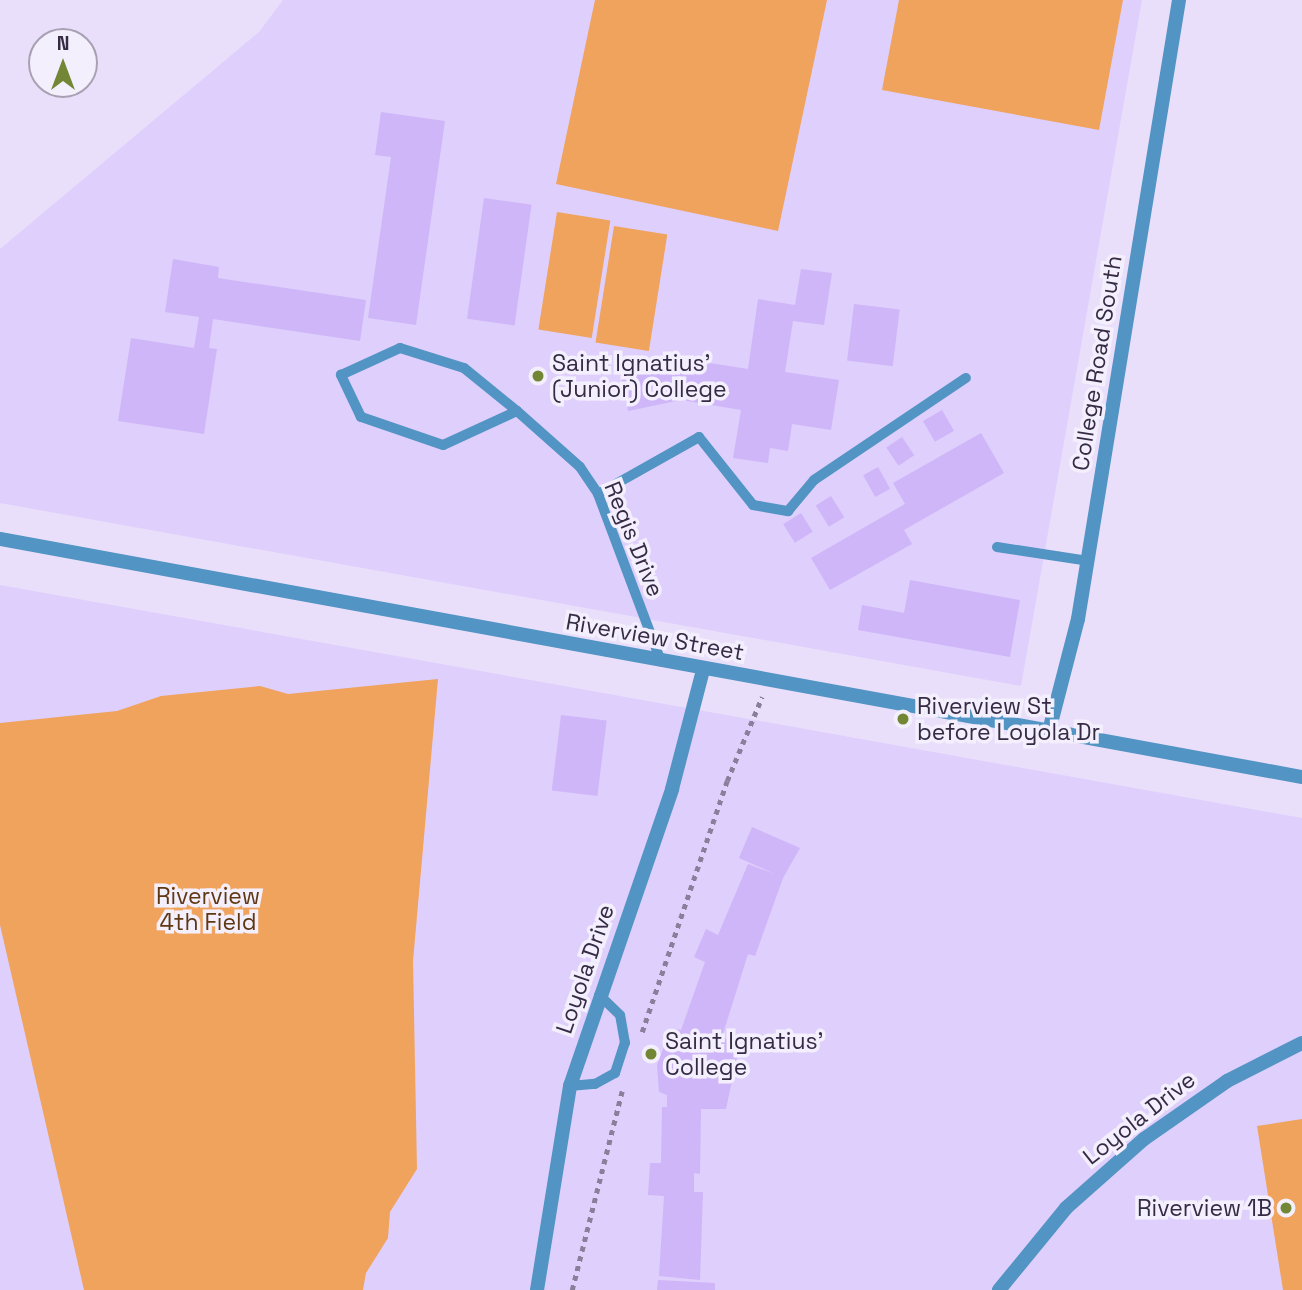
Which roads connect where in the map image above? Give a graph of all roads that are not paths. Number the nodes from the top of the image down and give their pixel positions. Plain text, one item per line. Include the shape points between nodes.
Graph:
1 (1179, 0) edge
2 (965, 377) dead end
3 (517, 411) junction
4 (598, 494) junction
5 (0, 539) edge
6 (998, 547) dead end
7 (1088, 561) junction
8 (661, 662) junction
9 (704, 670) junction
10 (1049, 731) junction
11 (1302, 776) edge
12 (599, 995) junction
13 (1302, 1043) edge
14 (570, 1086) junction
15 (537, 1290) edge
16 (999, 1290) edge

1 - 7 street, College Road South
2 - 4 lane via 814,480 788,512 753,505 699,437
3 - 3 lane, Regis Drive via 443,445 361,417 341,376 400,348 464,368
3 - 4 lane, Regis Drive via 580,467
4 - 8 lane, Regis Drive
5 - 8 street, Riverview Street
6 - 7 lane
7 - 10 street, College Road South
8 - 9 street, Riverview Street
9 - 10 street, Riverview Street
9 - 12 street, Loyola Drive via 672,789
10 - 11 street, Riverview Street
12 - 14 street, Loyola Drive
12 - 14 lane via 620,1016 625,1043 615,1073 595,1084
13 - 16 street, Loyola Drive via 1227,1081 1134,1147 1066,1208
14 - 15 street, Loyola Drive

